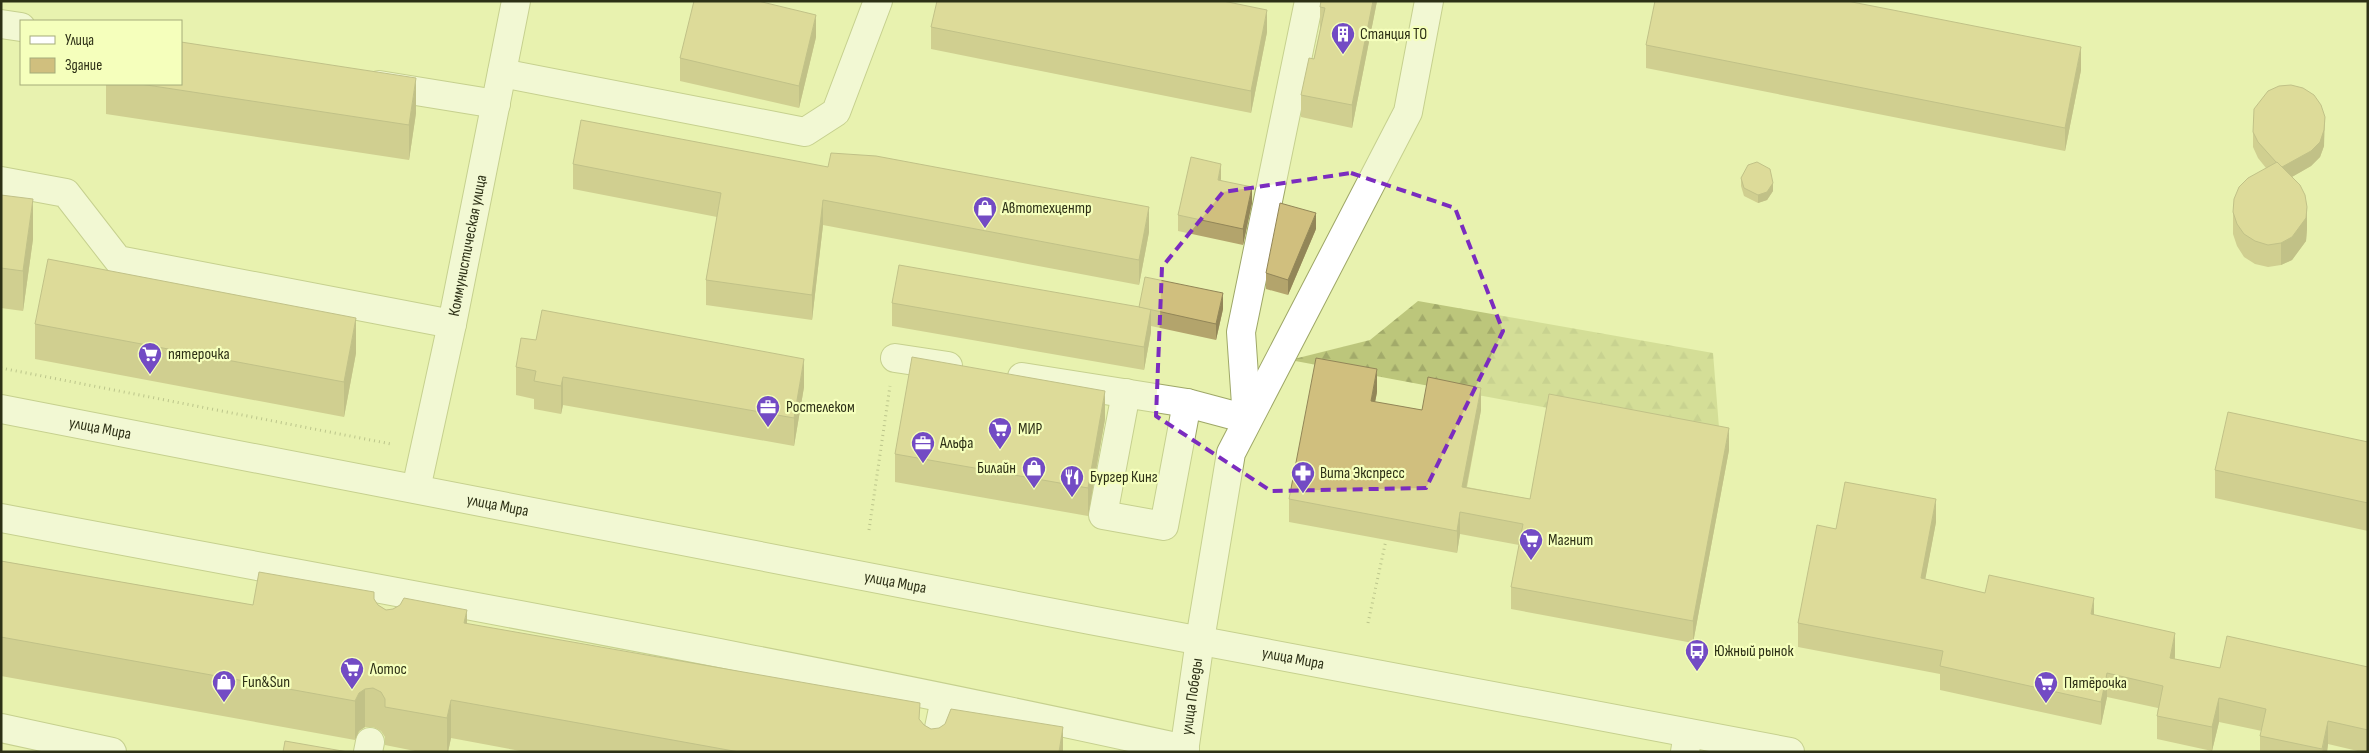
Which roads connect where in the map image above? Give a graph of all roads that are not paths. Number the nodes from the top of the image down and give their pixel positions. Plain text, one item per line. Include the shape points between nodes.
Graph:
1 (516, 1) edge
2 (878, 1) edge
3 (1309, 1) edge
4 (1429, 1) edge
5 (1, 24) edge
6 (20, 27) edge
7 (502, 73) junction
8 (358, 81) edge
9 (496, 104) junction
10 (1, 180) edge
11 (452, 324) junction
12 (895, 358) road end
13 (972, 370) edge
14 (1001, 374) edge
15 (1126, 393) junction
16 (1187, 403) junction
17 (1, 409) edge
18 (1247, 419) junction
19 (416, 489) junction
20 (1, 518) edge
21 (1200, 640) junction
22 (945, 699) junction
23 (1, 728) edge
24 (1687, 742) edge
25 (1184, 750) edge
26 (112, 752) edge
27 (934, 752) edge
28 (1790, 752) edge

1 - 7 main road, Коммунистическая улица
2 - 7 main road via 836,112 805,132
3 - 18 main road via 1241,332
4 - 18 main road, улица Победы via 1408,112
5 - 6 main road
7 - 9 main road, Коммунистическая улица
8 - 9 main road
9 - 11 main road, Коммунистическая улица
10 - 11 main road via 66,193 118,260
11 - 19 main road, Коммунистическая улица
12 - 13 main road
14 - 15 main road
15 - 16 main road
15 - 16 main road via 1103,515 1164,526
16 - 18 main road
17 - 19 main road, улица Мира
18 - 21 main road, улица Победы via 1231,453
19 - 21 main road, улица Мира
20 - 22 main road via 396,605
21 - 24 main road, улица Мира
21 - 25 main road, улица Победы
22 - 25 main road
22 - 27 main road
23 - 26 main road
24 - 28 main road, улица Мира

